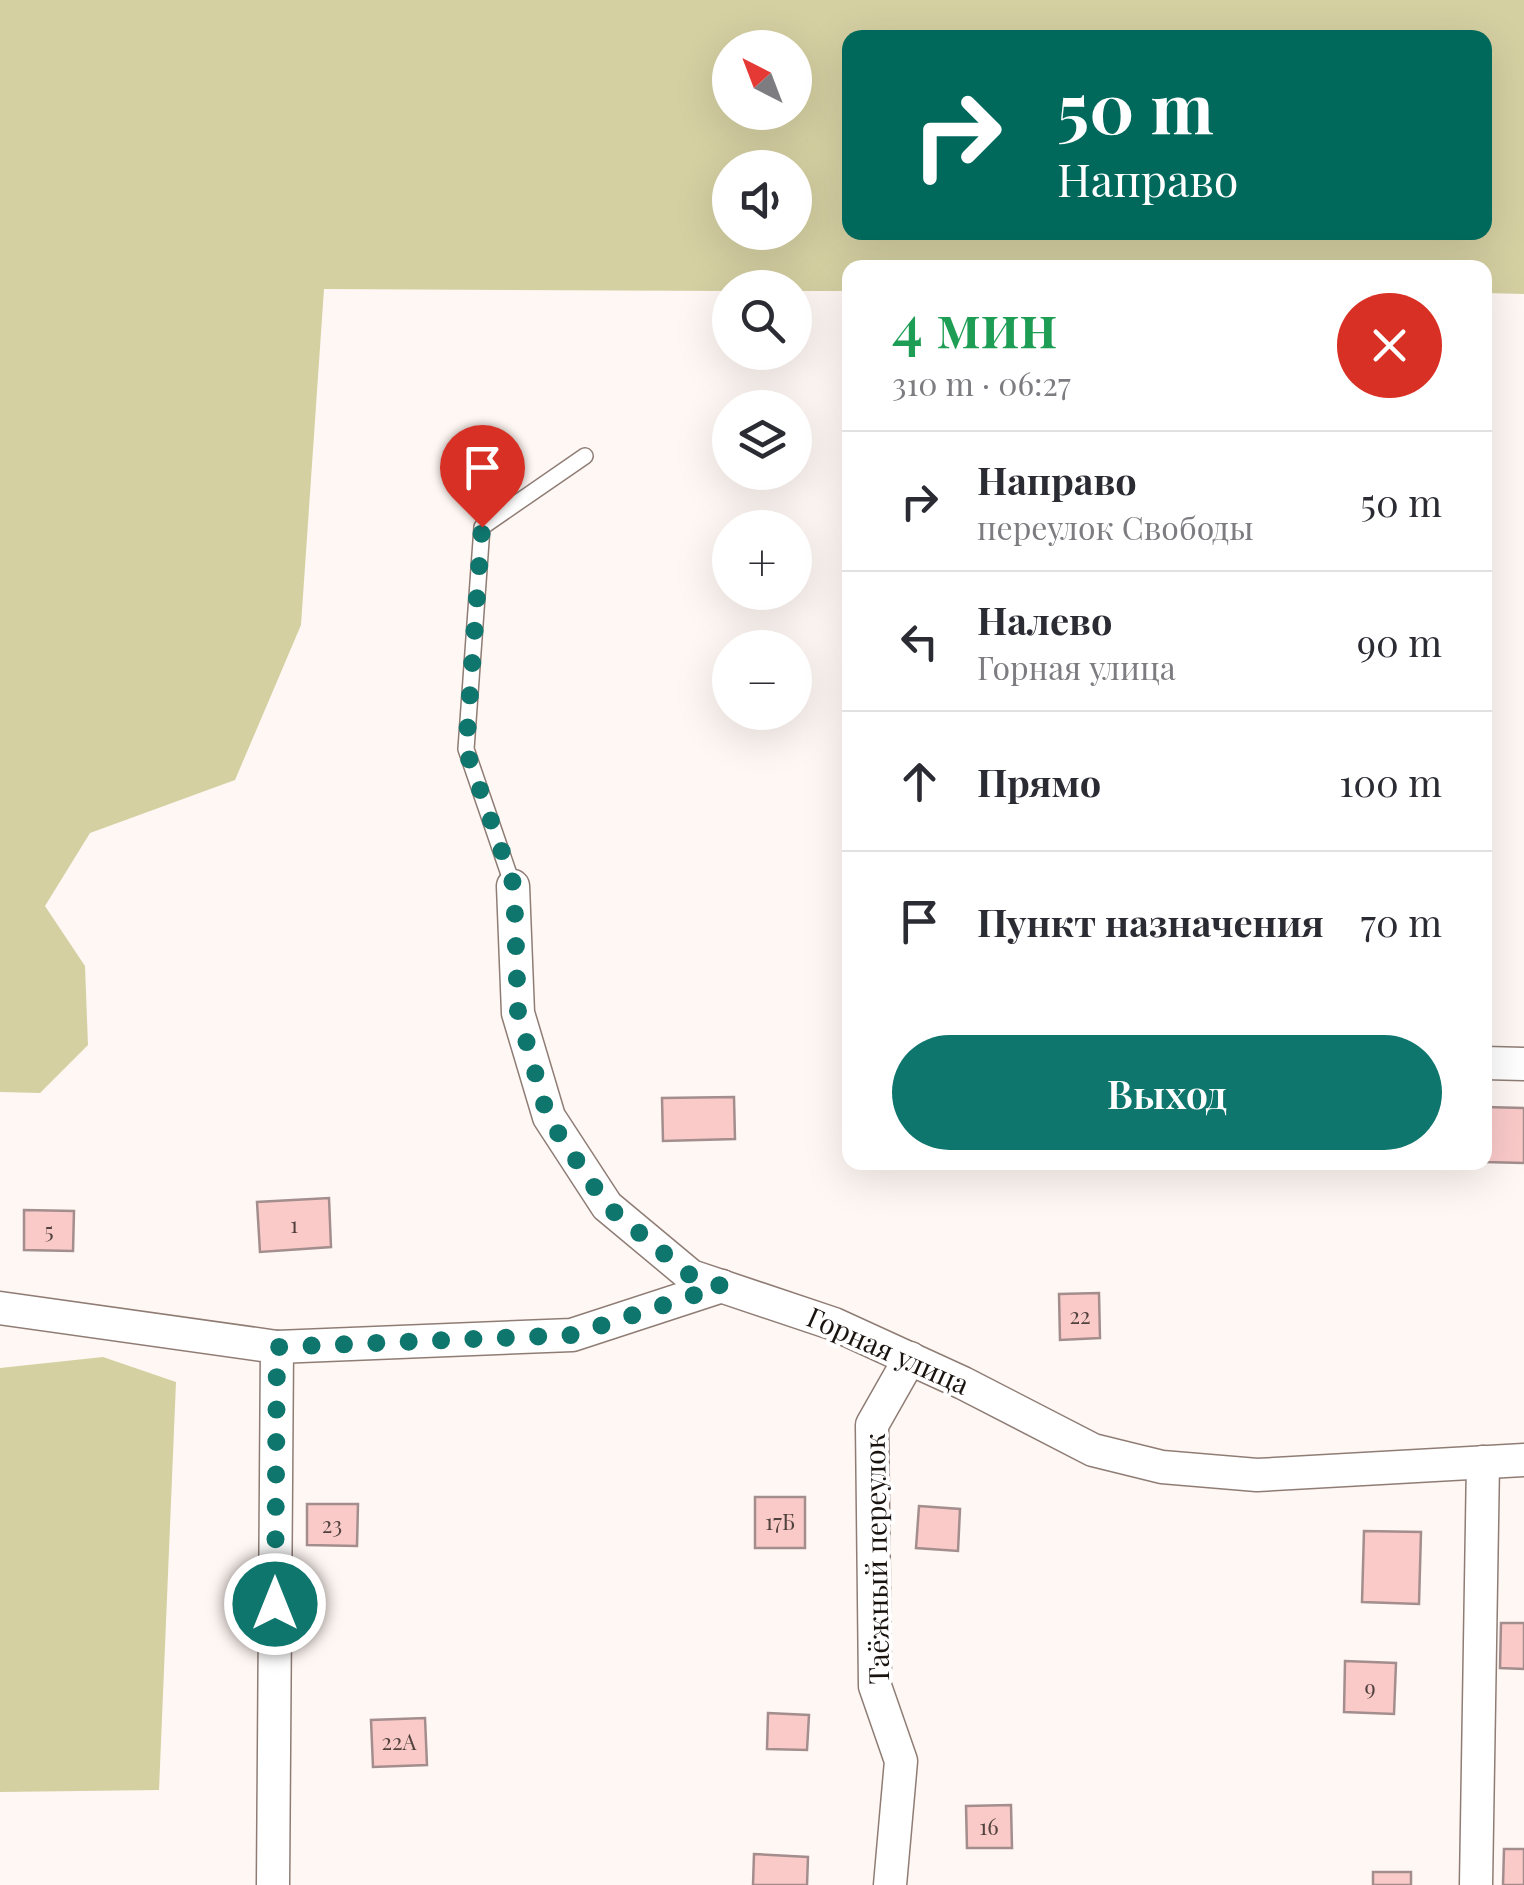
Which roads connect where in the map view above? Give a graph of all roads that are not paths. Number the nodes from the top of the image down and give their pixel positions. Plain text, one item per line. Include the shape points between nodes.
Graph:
1 (585, 456) dead end
2 (514, 886) joint
3 (1492, 1063) edge
4 (1524, 1064) edge
5 (722, 1286) junction
6 (0, 1308) edge
7 (277, 1347) junction
8 (910, 1358) junction
9 (1524, 1460) edge
10 (1483, 1462) junction
11 (273, 1885) edge
12 (890, 1885) edge
13 (1476, 1885) edge

1 - 2 lane via 482,527 466,750
2 - 5 street, Горная улица via 518,1012 548,1118 607,1206 691,1276
3 - 4 street
5 - 7 street via 572,1335
5 - 8 street, Горная улица
6 - 7 street
7 - 11 street
8 - 10 street, Горная улица via 1093,1450 1162,1467 1256,1475
8 - 12 street, Таёжный переулок via 872,1424 875,1686 901,1761
9 - 10 street, Горная улица
10 - 13 street

